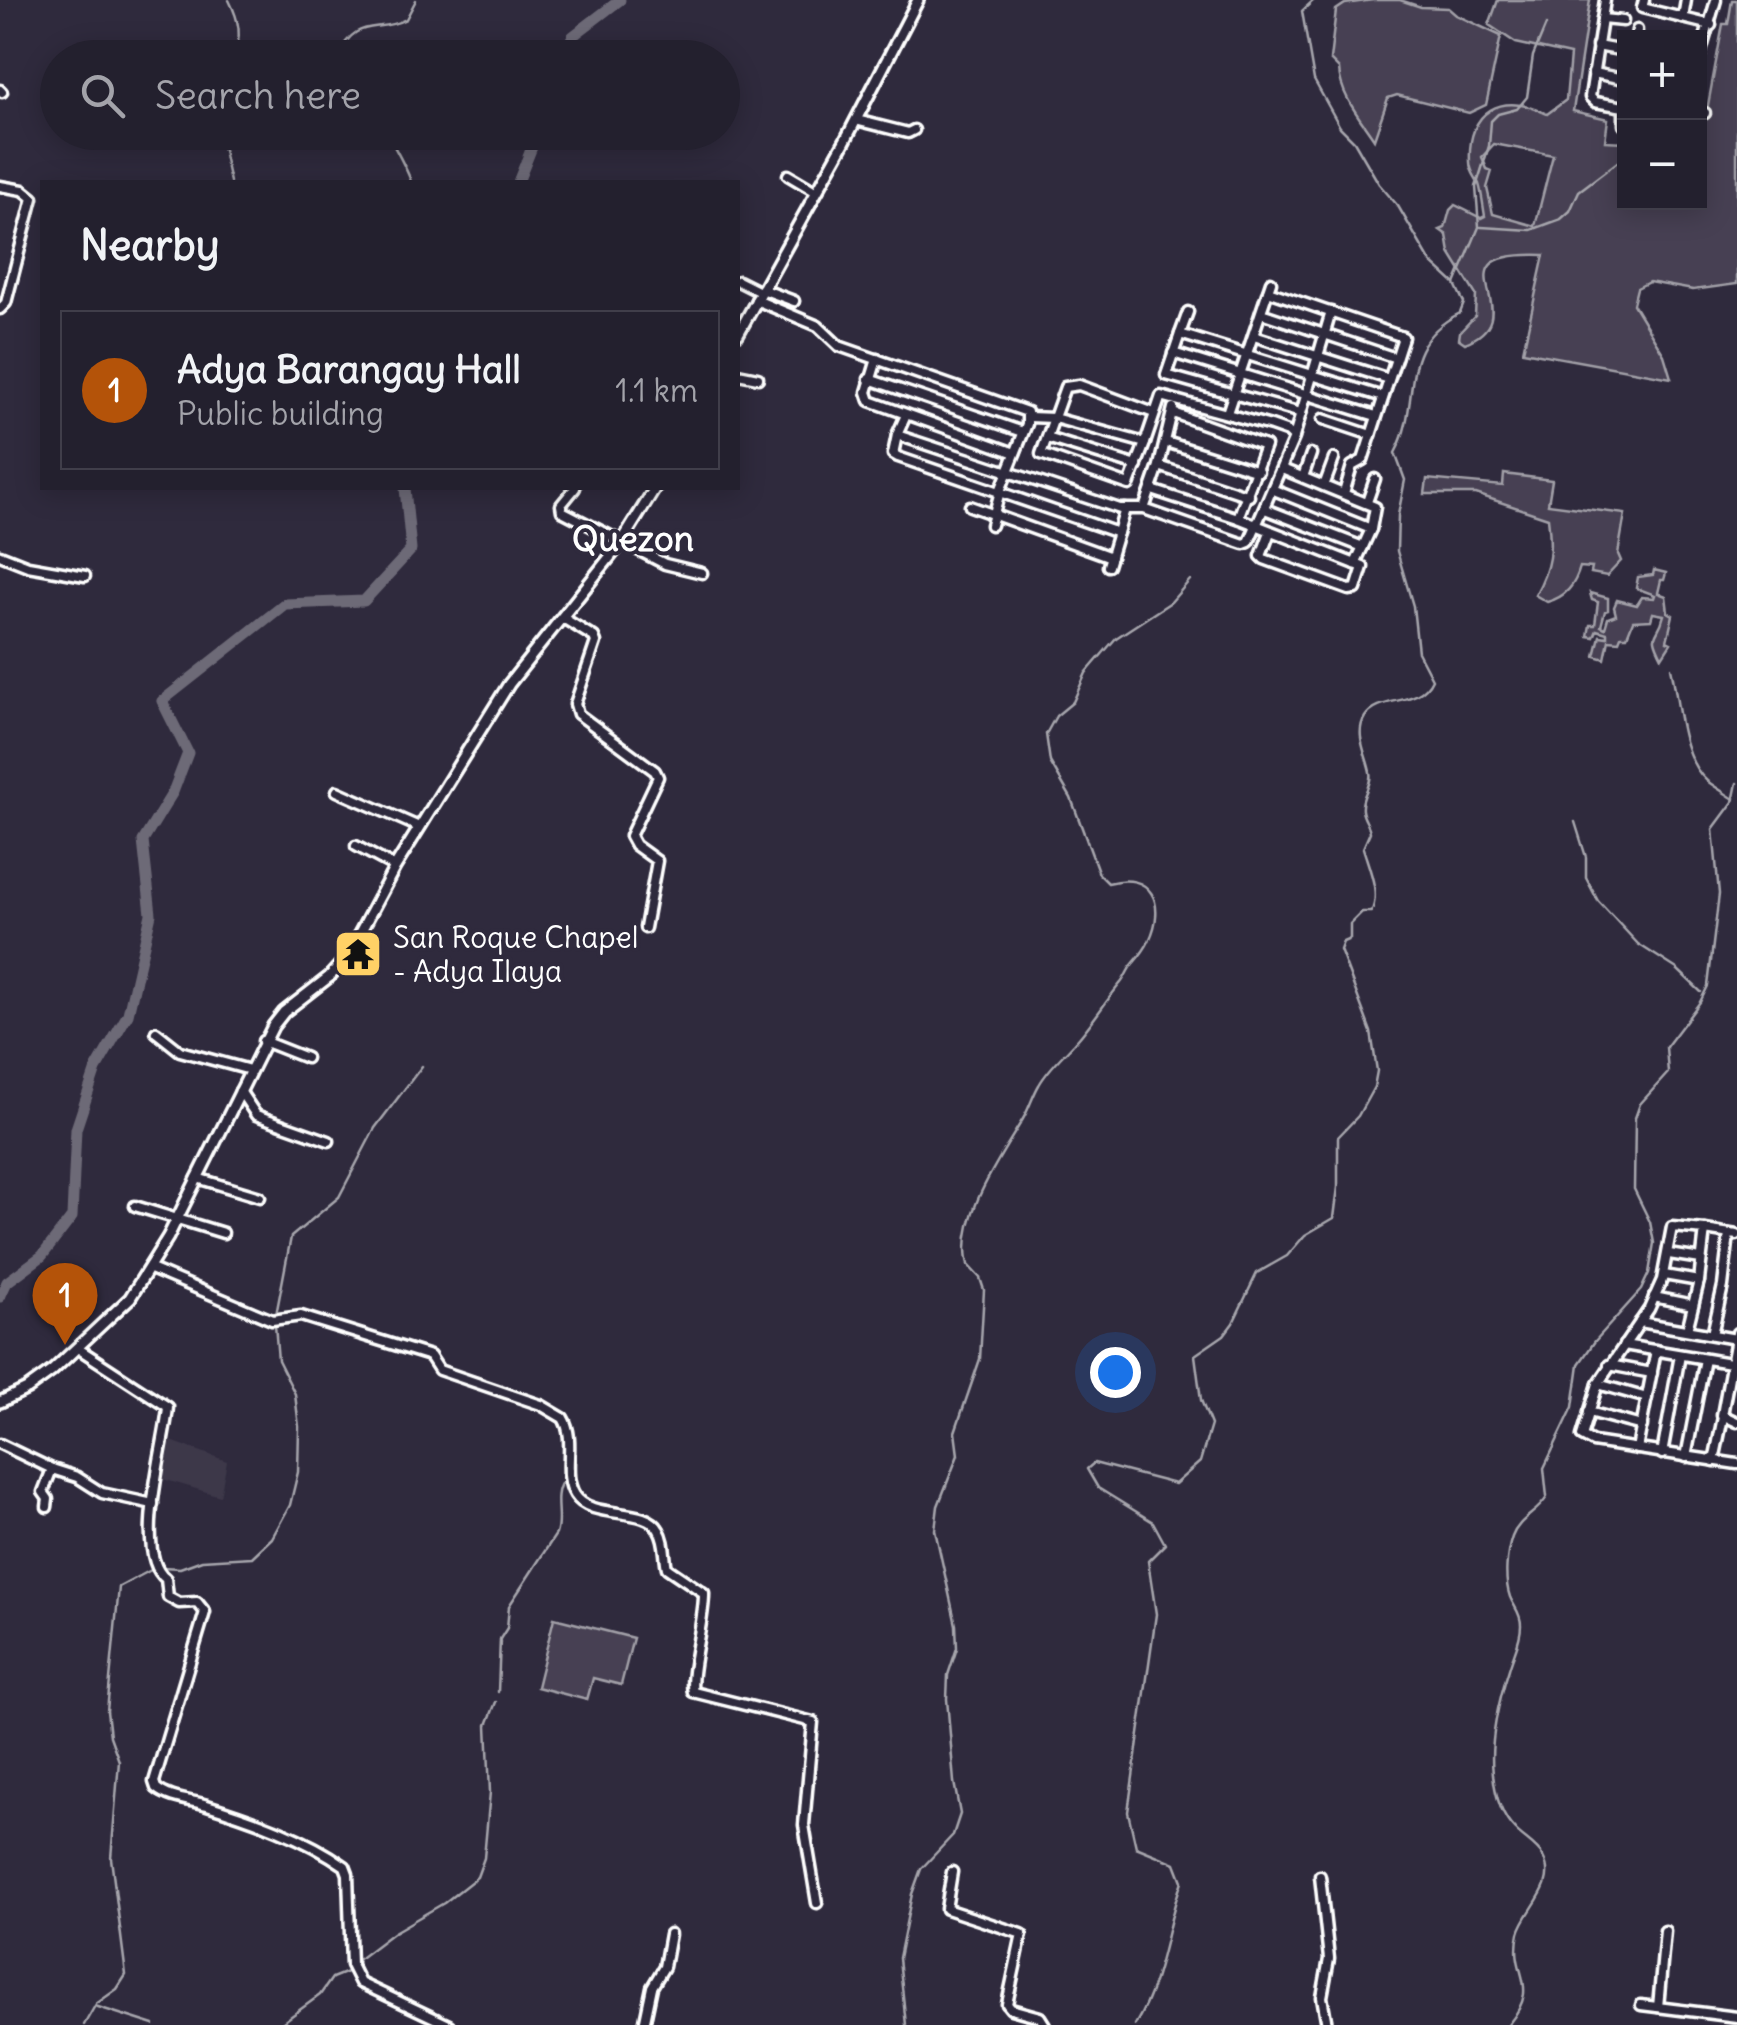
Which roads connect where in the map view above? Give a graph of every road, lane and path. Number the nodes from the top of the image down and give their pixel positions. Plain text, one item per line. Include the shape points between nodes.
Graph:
1 (918, 0) edge
2 (1605, 0) edge
3 (1674, 0) edge
4 (1686, 0) edge
5 (1716, 0) edge
6 (1643, 4) edge
7 (1670, 15) junction
8 (1683, 18) junction
9 (1602, 20) junction
10 (1640, 20) dead end
11 (1623, 21) dead end
12 (1711, 24) junction
13 (1707, 35) edge
14 (1597, 46) junction
15 (1617, 50) edge
16 (1593, 73) junction
17 (1617, 78) edge
18 (1617, 105) edge
19 (856, 120) junction
20 (914, 130) dead end
21 (788, 176) dead end
22 (0, 186) edge
23 (816, 191) junction
24 (740, 282) edge
25 (759, 294) junction
26 (794, 301) dead end
27 (0, 309) edge
28 (1188, 312) dead end
29 (1331, 312) junction
30 (1261, 313) junction
31 (740, 330) edge
32 (1180, 334) junction
33 (1324, 334) junction
34 (1254, 336) junction
35 (1174, 352) junction
36 (1246, 356) junction
37 (1318, 356) junction
38 (1396, 358) junction
39 (877, 359) junction
40 (740, 374) edge
41 (1312, 374) junction
42 (1166, 375) junction
43 (1240, 376) junction
44 (758, 378) dead end
45 (869, 379) junction
46 (1389, 379) junction
47 (1234, 393) junction
48 (1308, 394) junction
49 (1161, 396) junction
50 (1383, 397) junction
51 (1174, 398) junction
52 (1154, 413) junction
53 (1173, 413) junction
54 (1301, 413) junction
55 (906, 414) junction
56 (1227, 414) junction
57 (1029, 416) junction
58 (1376, 416) junction
59 (1054, 418) junction
60 (1323, 419) dead end
61 (1023, 432) junction
62 (897, 435) junction
63 (1371, 435) junction
64 (1047, 438) junction
65 (1294, 438) junction
66 (1166, 442) junction
67 (1145, 443) junction
68 (1015, 453) junction
69 (1312, 454) dead end
70 (1334, 459) dead end
71 (1136, 466) junction
72 (1159, 466) junction
73 (1282, 469) junction
74 (1008, 471) junction
75 (1258, 471) junction
76 (1303, 477) junction
77 (1375, 479) dead end
78 (1324, 486) junction
79 (574, 490) edge
80 (655, 490) edge
81 (1152, 490) junction
82 (1274, 490) junction
83 (1000, 491) junction
84 (1344, 493) junction
85 (1249, 496) junction
86 (1367, 502) junction
87 (970, 506) dead end
88 (1144, 509) junction
89 (1265, 509) junction
90 (1125, 510) junction
91 (1238, 518) junction
92 (993, 520) junction
93 (1257, 525) junction
94 (1371, 529) junction
95 (1270, 532) junction
96 (1118, 533) junction
97 (622, 544) junction
98 (1363, 547) junction
99 (0, 555) edge
100 (1355, 564) junction
101 (702, 573) dead end
102 (85, 576) dead end
103 (562, 618) junction
104 (337, 792) dead end
105 (420, 827) junction
106 (356, 846) dead end
107 (395, 867) junction
108 (645, 928) dead end
109 (156, 1032) dead end
110 (264, 1041) junction
111 (306, 1058) dead end
112 (250, 1070) junction
113 (240, 1091) junction
114 (329, 1141) dead end
115 (197, 1178) junction
116 (260, 1197) dead end
117 (134, 1206) dead end
118 (177, 1217) junction
119 (1705, 1230) junction
120 (223, 1233) dead end
121 (1733, 1234) edge
122 (1669, 1254) junction
123 (1702, 1259) junction
124 (151, 1269) junction
125 (1664, 1275) junction
126 (1699, 1281) junction
127 (1654, 1297) junction
128 (1693, 1305) junction
129 (1640, 1322) junction
130 (1687, 1330) junction
131 (1712, 1334) junction
132 (1736, 1336) edge
133 (1624, 1344) junction
134 (78, 1349) junction
135 (1656, 1350) junction
136 (1680, 1354) junction
137 (1704, 1359) junction
138 (1730, 1363) junction
139 (1609, 1365) junction
140 (1652, 1373) junction
141 (1598, 1384) junction
142 (1647, 1398) junction
143 (0, 1402) edge
144 (1588, 1412) junction
145 (1723, 1417) junction
146 (1737, 1422) edge
147 (1642, 1426) junction
148 (0, 1444) edge
149 (1637, 1449) junction
150 (1662, 1454) junction
151 (1686, 1457) junction
152 (1714, 1462) junction
153 (1737, 1464) edge
154 (52, 1470) junction
155 (153, 1504) junction
156 (47, 1507) dead end
157 (952, 1872) dead end
158 (1320, 1876) dead end
159 (817, 1903) dead end
160 (1664, 1931) dead end
161 (670, 1934) dead end
162 (1641, 2005) dead end
163 (1658, 2007) junction
164 (1737, 2018) edge
165 (449, 2025) edge
166 (644, 2025) edge
167 (1045, 2025) edge
168 (1327, 2025) edge

1 - 19 street
2 - 9 street
3 - 7 street
4 - 8 street
5 - 12 street
6 - 7 street
6 - 10 street
7 - 8 street
8 - 12 street
9 - 11 street
9 - 14 street
12 - 13 street
14 - 15 street
14 - 16 street
16 - 17 street
16 - 18 street via 1591,99
19 - 20 street
19 - 23 street
21 - 23 street
22 - 27 street via 33,198
23 - 25 street
24 - 25 street
25 - 26 street
25 - 31 street
25 - 39 street via 818,326 839,346
28 - 32 street
29 - 30 street via 1270,287
29 - 33 street
29 - 38 street via 1404,333
30 - 33 street
30 - 34 street
32 - 35 street
32 - 36 street
33 - 37 street
33 - 38 street
34 - 36 street
34 - 37 street
35 - 42 street
35 - 43 street
36 - 41 street
36 - 43 street
37 - 41 street
37 - 46 street
38 - 46 street
39 - 45 street
39 - 57 street
40 - 44 street
41 - 48 street
41 - 50 street
42 - 47 street
42 - 49 street
43 - 47 street
43 - 48 street
45 - 55 street via 870,401
45 - 61 street
46 - 50 street
47 - 54 street
47 - 56 street
48 - 54 street
48 - 58 street
49 - 51 street
49 - 52 street
50 - 58 street
51 - 53 street
51 - 56 street
52 - 59 street via 1073,385 1066,387
52 - 67 street
53 - 66 street
53 - 75 street via 1266,446
54 - 65 street
55 - 62 street
55 - 68 street
56 - 65 street
57 - 59 street
57 - 61 street
58 - 63 street
59 - 64 street
59 - 67 street
60 - 63 street
61 - 68 street
62 - 74 street
62 - 83 street via 898,457
63 - 84 street
64 - 71 street
64 - 71 street via 1042,458 1124,484
65 - 73 street
66 - 72 street
66 - 75 street
67 - 71 street
68 - 74 street
69 - 76 street
70 - 78 street
72 - 81 street
72 - 85 street
73 - 76 street
73 - 82 street
74 - 83 street
74 - 90 street
75 - 85 street
76 - 78 street
77 - 86 street
78 - 84 street
79 - 97 street via 560,508
80 - 97 street
81 - 88 street
81 - 91 street
82 - 89 street
82 - 94 street
83 - 92 street
83 - 96 street
84 - 86 street
85 - 91 street
86 - 94 street via 1377,510
87 - 92 street
88 - 90 street
88 - 93 street via 1244,544
89 - 93 street
89 - 98 street
90 - 96 street
91 - 93 street
92 - 96 street via 1109,562
93 - 95 street
94 - 98 street
95 - 100 street
95 - 100 street via 1264,559 1352,591 1364,571
97 - 101 street
97 - 103 street
98 - 100 street
99 - 102 street
103 - 105 street via 509,684
103 - 108 street via 596,642 575,704 578,714 657,774 630,836 656,861
104 - 105 street
105 - 107 street
106 - 107 street
107 - 110 street via 347,958 284,1012
109 - 112 street via 180,1052
110 - 111 street
110 - 112 street
112 - 113 street
113 - 114 street via 256,1115
113 - 115 street
115 - 116 street
115 - 118 street
117 - 118 street
118 - 120 street
118 - 124 street
119 - 121 street
119 - 122 street via 1673,1226
119 - 123 street
121 - 131 street
122 - 123 street
122 - 125 street
123 - 126 street
124 - 134 street
124 - 159 street via 272,1320 301,1316 424,1354 439,1370 563,1418 577,1498 651,1521 664,1543 666,1568 704,1593 693,1692 814,1724 804,1825
125 - 126 street
125 - 127 street
126 - 128 street
127 - 128 street
127 - 129 street
128 - 130 street
129 - 130 street
129 - 133 street
130 - 131 street
131 - 132 street
132 - 138 street
133 - 135 street
133 - 139 street
134 - 143 street
134 - 155 street via 168,1407
135 - 136 street
135 - 140 street
136 - 137 street
136 - 150 street
137 - 138 street
137 - 151 street
138 - 145 street
139 - 140 street
139 - 141 street
140 - 142 street
141 - 142 street
141 - 144 street
142 - 147 street
144 - 147 street
144 - 149 street via 1582,1436
145 - 146 street
145 - 152 street
147 - 149 street
148 - 154 street
149 - 150 street
150 - 151 street
151 - 152 street
152 - 153 street
154 - 155 street via 110,1496
154 - 156 street via 43,1492
155 - 165 street via 155,1571 166,1580 168,1597 198,1602 205,1612 156,1788 270,1829 344,1866 353,1970 366,1988
157 - 167 street via 946,1910 1022,1934 1007,2004
158 - 168 street via 1329,1959 1322,1997
160 - 163 street
161 - 166 street
162 - 163 street
163 - 164 street

